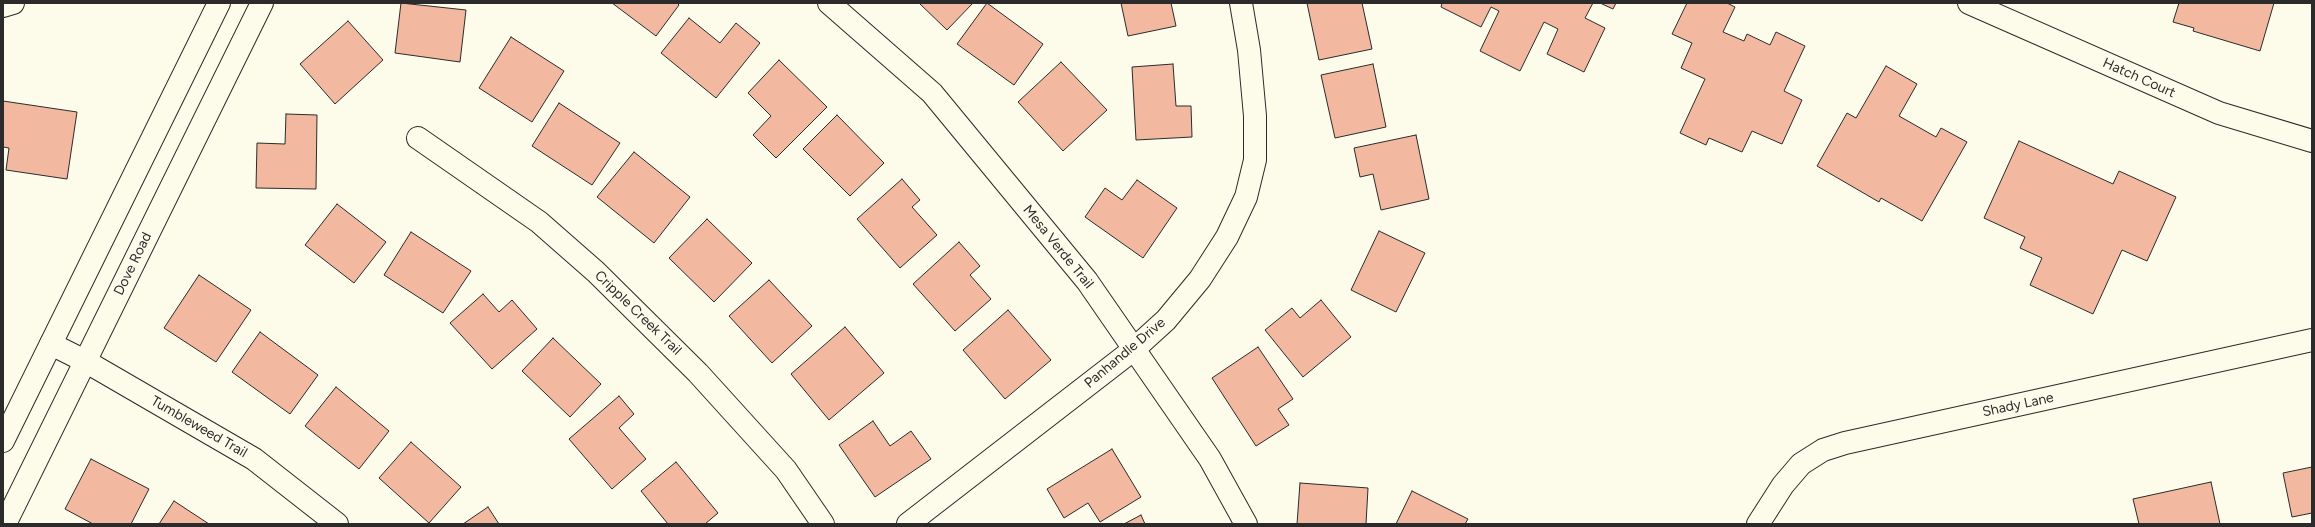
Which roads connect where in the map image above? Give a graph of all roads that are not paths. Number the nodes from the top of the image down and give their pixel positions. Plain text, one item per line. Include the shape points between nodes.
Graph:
1 (13, 3) edge
2 (220, 3) edge
3 (262, 3) edge
4 (829, 3) edge
5 (1241, 3) edge
6 (1969, 3) edge
7 (3, 6) edge
8 (418, 138) dead end
9 (2312, 141) edge
10 (2312, 340) edge
11 (51, 344) junction
12 (1133, 350) junction
13 (85, 361) junction
14 (3, 441) edge
15 (5, 524) edge
16 (338, 524) edge
17 (823, 524) edge
18 (908, 524) edge
19 (1246, 524) edge
20 (1758, 524) edge

1 - 7 street
2 - 11 street
3 - 13 street, Dove Road
4 - 12 street, Mesa Verde Trail via 932,93 1087,281
5 - 12 street, Panhandle Drive via 1249,50 1255,116 1255,160 1246,197 1227,237 1200,279 1166,320
6 - 9 street, Hatch Court via 2220,113
8 - 17 street, Cripple Creek Trail via 539,222 596,272 708,384 786,470
10 - 20 street, Shady Lane via 1823,450 1801,464 1783,485
11 - 13 street, Tumbleweed Trail
11 - 14 street
12 - 18 street, Panhandle Drive
12 - 19 street, Mesa Verde Trail via 1210,459
13 - 15 street, Dove Road
13 - 16 street, Tumbleweed Trail via 254,459

